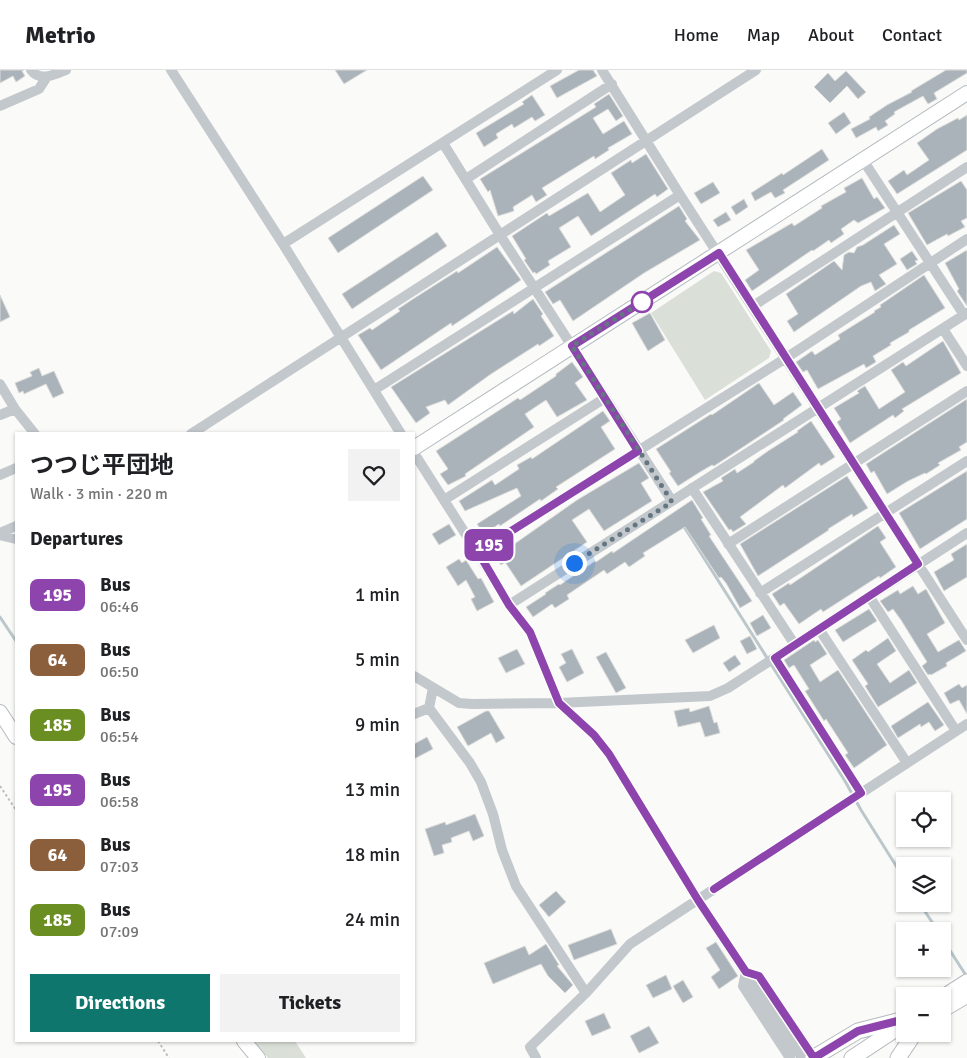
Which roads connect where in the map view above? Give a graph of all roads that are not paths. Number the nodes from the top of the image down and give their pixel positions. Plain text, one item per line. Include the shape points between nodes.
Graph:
1 (31, 70) edge
2 (66, 70) edge
3 (171, 70) edge
4 (557, 70) edge
5 (602, 70) edge
6 (756, 70) edge
7 (46, 78) junction
8 (612, 84) junction
9 (967, 94) edge
10 (0, 106) edge
11 (646, 142) junction
12 (443, 143) junction
13 (863, 160) junction
14 (967, 167) edge
15 (466, 179) junction
16 (680, 196) junction
17 (897, 212) junction
18 (500, 236) junction
19 (967, 239) edge
20 (283, 244) junction
21 (719, 253) junction
22 (930, 263) junction
23 (534, 288) junction
24 (753, 306) junction
25 (966, 314) edge
26 (943, 329) junction
27 (342, 337) junction
28 (572, 346) junction
29 (786, 358) junction
30 (967, 366) edge
31 (0, 384) edge
32 (374, 390) junction
33 (967, 391) edge
34 (605, 398) junction
35 (15, 408) junction
36 (818, 408) junction
37 (0, 415) edge
38 (33, 432) edge
39 (194, 432) edge
40 (400, 432) edge
41 (415, 447) edge
42 (638, 451) junction
43 (415, 456) edge
44 (967, 460) edge
45 (854, 464) junction
46 (15, 468) edge
47 (0, 475) edge
48 (692, 488) junction
49 (444, 500) junction
50 (672, 502) junction
51 (885, 514) junction
52 (15, 526) edge
53 (0, 534) edge
54 (967, 534) edge
55 (15, 539) edge
56 (728, 544) junction
57 (478, 552) junction
58 (918, 564) junction
59 (760, 593) junction
60 (869, 596) junction
61 (509, 605) junction
62 (819, 629) junction
63 (967, 640) edge
64 (795, 645) junction
65 (775, 658) junction
66 (415, 677) edge
67 (433, 688) junction
68 (559, 703) junction
69 (429, 708) junction
70 (0, 712) edge
71 (415, 714) edge
72 (967, 724) edge
73 (956, 731) junction
74 (15, 735) edge
75 (907, 763) junction
76 (861, 793) junction
77 (698, 900) junction
78 (746, 972) junction
79 (967, 982) edge
80 (951, 992) edge
81 (586, 993) junction
82 (967, 994) edge
83 (951, 1004) edge
84 (896, 1021) edge
85 (896, 1029) edge
86 (896, 1041) edge
87 (245, 1042) edge
88 (909, 1042) edge
89 (258, 1058) edge
90 (536, 1058) edge
91 (790, 1058) edge
92 (802, 1058) edge
93 (813, 1058) edge
94 (852, 1058) edge
95 (870, 1058) edge
96 (898, 1058) edge

1 - 7 street via 34,75
2 - 7 street
3 - 20 street
4 - 12 street
5 - 8 street
6 - 11 street
7 - 10 street via 39,89
8 - 11 street
8 - 15 street
9 - 13 street
11 - 16 street
11 - 18 street
12 - 15 street
12 - 20 street
13 - 17 street
13 - 21 street
14 - 17 street
15 - 18 street
16 - 21 street
16 - 23 street
17 - 22 street
17 - 24 street
18 - 23 street
18 - 27 street
19 - 22 street
20 - 27 street
21 - 24 street
21 - 28 street
22 - 25 street
22 - 29 street
23 - 28 street
23 - 32 street
24 - 29 street
25 - 26 street
26 - 30 street
26 - 36 street
27 - 32 street
27 - 39 street
28 - 34 street
28 - 41 street
29 - 36 street
29 - 42 street
31 - 35 street
32 - 40 street
33 - 45 street
34 - 42 street
34 - 49 street
35 - 37 street
35 - 38 street
36 - 45 street
36 - 48 street
42 - 50 street
42 - 57 street
43 - 49 street
44 - 51 street
45 - 51 street
45 - 56 street
46 - 47 street
48 - 50 street
48 - 56 street
49 - 57 street
50 - 61 street
51 - 58 street
51 - 59 street
52 - 53 street
53 - 55 street
54 - 58 street
56 - 59 street
57 - 61 street
58 - 60 street
58 - 63 street
59 - 64 street
60 - 62 street
60 - 73 street
61 - 68 street via 530,632
62 - 64 street
62 - 75 street
64 - 65 street
65 - 68 street via 710,696
65 - 76 street
66 - 67 street
67 - 68 street via 459,703
67 - 69 street
68 - 77 street via 594,735 609,754
69 - 71 street
69 - 81 street via 481,782 516,886
70 - 74 street
72 - 73 street
73 - 75 street
75 - 76 street
76 - 77 street
77 - 78 street
77 - 81 street via 630,944
78 - 91 street via 743,986
78 - 92 street
78 - 93 street via 759,976
79 - 80 main road
81 - 90 street via 530,1047
82 - 83 main road
84 - 93 main road via 858,1031
85 - 94 main road
86 - 95 main road
87 - 89 street
88 - 96 main road

